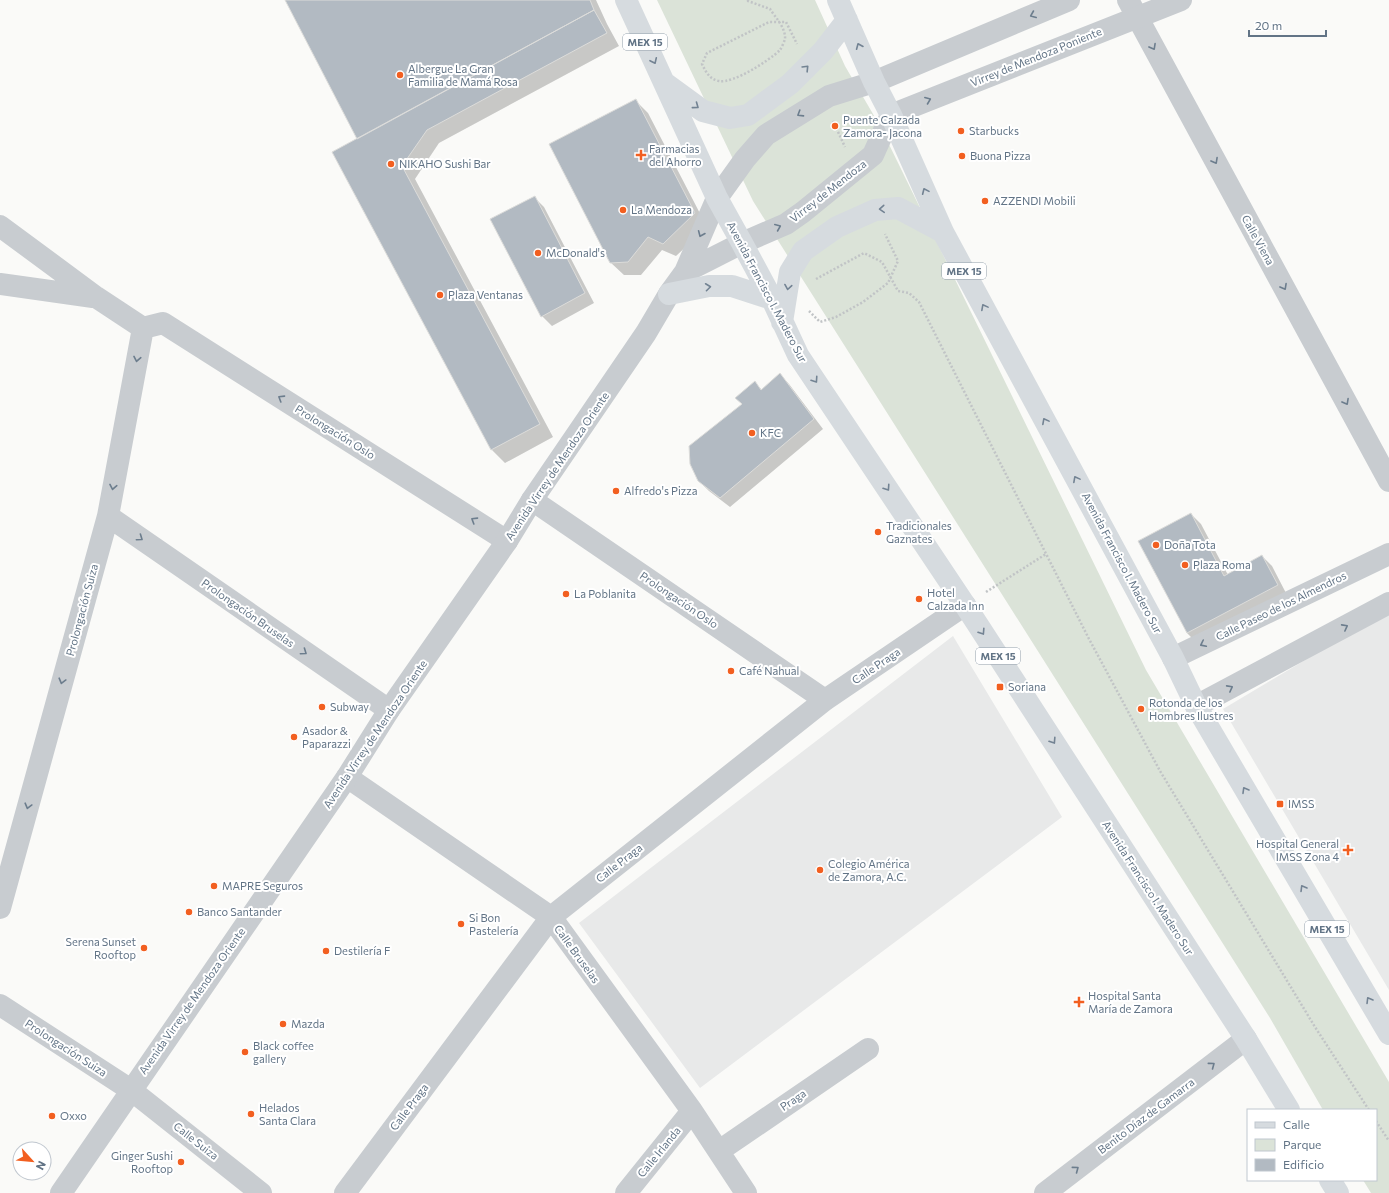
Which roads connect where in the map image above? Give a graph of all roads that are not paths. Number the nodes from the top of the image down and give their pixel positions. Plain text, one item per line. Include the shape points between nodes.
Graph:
1 (626, 0) edge
2 (838, 0) edge
3 (1070, 0) edge
4 (1181, 0) edge
5 (1132, 8) edge
6 (847, 20) junction
7 (874, 82) junction
8 (665, 83) junction
9 (891, 115) junction
10 (717, 198) junction
11 (1, 229) edge
12 (943, 232) junction
13 (742, 243) junction
14 (685, 272) junction
15 (0, 284) edge
16 (669, 294) junction
17 (96, 297) junction
18 (772, 298) junction
19 (782, 322) junction
20 (153, 326) junction
21 (1389, 481) edge
22 (532, 500) junction
23 (108, 516) junction
24 (507, 541) junction
25 (1389, 554) edge
26 (1389, 604) edge
27 (965, 605) junction
28 (1173, 658) junction
29 (825, 700) junction
30 (1196, 706) junction
31 (389, 710) junction
32 (347, 777) junction
33 (0, 908) edge
34 (551, 917) junction
35 (0, 1005) edge
36 (1389, 1034) edge
37 (1246, 1039) junction
38 (868, 1049) dead end
39 (131, 1090) junction
40 (1288, 1109) edge
41 (692, 1111) junction
42 (719, 1151) junction
43 (1331, 1181) edge
44 (61, 1193) edge
45 (261, 1193) edge
46 (345, 1193) edge
47 (626, 1193) edge
48 (746, 1193) edge
49 (1045, 1193) edge
50 (1338, 1193) edge

1 -> 8 main road, MEX 15
2 - 6 main road, MEX 15
3 -> 7 street
4 - 5 street, Virrey de Mendoza Poniente
9 -> 5 street, Virrey de Mendoza Poniente
5 -> 21 street, Calle Viena
7 -> 6 main road, MEX 15
8 -> 6 main road via 703,111 730,118 748,115 790,84
7 - 9 main road, Avenida Francisco I. Madero Sur / MEX 15
7 -> 10 street via 829,96 766,135
8 - 10 main road, MEX 15
12 -> 9 main road, Avenida Francisco I. Madero Sur / MEX 15
13 -> 9 street, Virrey de Mendoza via 786,224 873,155
10 - 13 main road, Avenida Francisco I. Madero Sur / MEX 15
10 -> 14 street, Avenida Virrey de Mendoza Oriente
11 - 17 street, Prolongación Oslo
12 -> 19 main road via 898,208 874,210 837,227 803,252 790,272
28 -> 12 main road, Avenida Francisco I. Madero Sur / MEX 15
13 - 14 street, Avenida Virrey de Mendoza Oriente
13 - 18 main road, Avenida Francisco I. Madero Sur / MEX 15
14 - 16 street, Avenida Virrey de Mendoza Oriente
15 - 17 street, Prolongación Oslo
16 -> 18 main road via 709,286 732,286
16 - 22 street, Avenida Virrey de Mendoza Oriente via 646,333
17 - 20 street, Prolongación Oslo
18 - 19 main road, Avenida Francisco I. Madero Sur / MEX 15
19 -> 27 main road, Avenida Francisco I. Madero Sur / MEX 15 via 798,355
20 -> 23 street, Prolongación Suiza
24 -> 20 street, Prolongación Oslo
22 - 24 street, Avenida Virrey de Mendoza Oriente
22 - 29 street, Prolongación Oslo
23 -> 31 street, Prolongación Bruselas
23 -> 33 street, Prolongación Suiza
24 - 31 street, Avenida Virrey de Mendoza Oriente
25 -> 28 street, Calle Paseo de los Almendros
30 -> 26 street
27 - 29 street, Calle Praga
27 -> 37 main road, Avenida Francisco I. Madero Sur / MEX 15
28 - 30 main road, Avenida Francisco I. Madero Sur / MEX 15
29 - 34 street, Calle Praga
36 -> 30 main road, Avenida Francisco I. Madero Sur / MEX 15
31 - 32 street, Avenida Virrey de Mendoza Oriente
32 - 34 street, Calle Bruselas
32 - 39 street, Avenida Virrey de Mendoza Oriente
34 - 41 street, Calle Bruselas
34 - 46 street, Calle Praga
35 - 39 street, Prolongación Suiza
37 - 40 main road, Avenida Francisco I. Madero Sur / MEX 15
49 -> 37 street, Benito Díaz de Gamarra
38 - 42 street, Praga
39 - 44 street, Avenida Virrey de Mendoza Oriente
39 - 45 street, Calle Suiza
41 - 42 street, Calle Bruselas
41 - 47 street, Calle Irlanda
42 - 48 street, Calle Bruselas
43 - 50 main road

